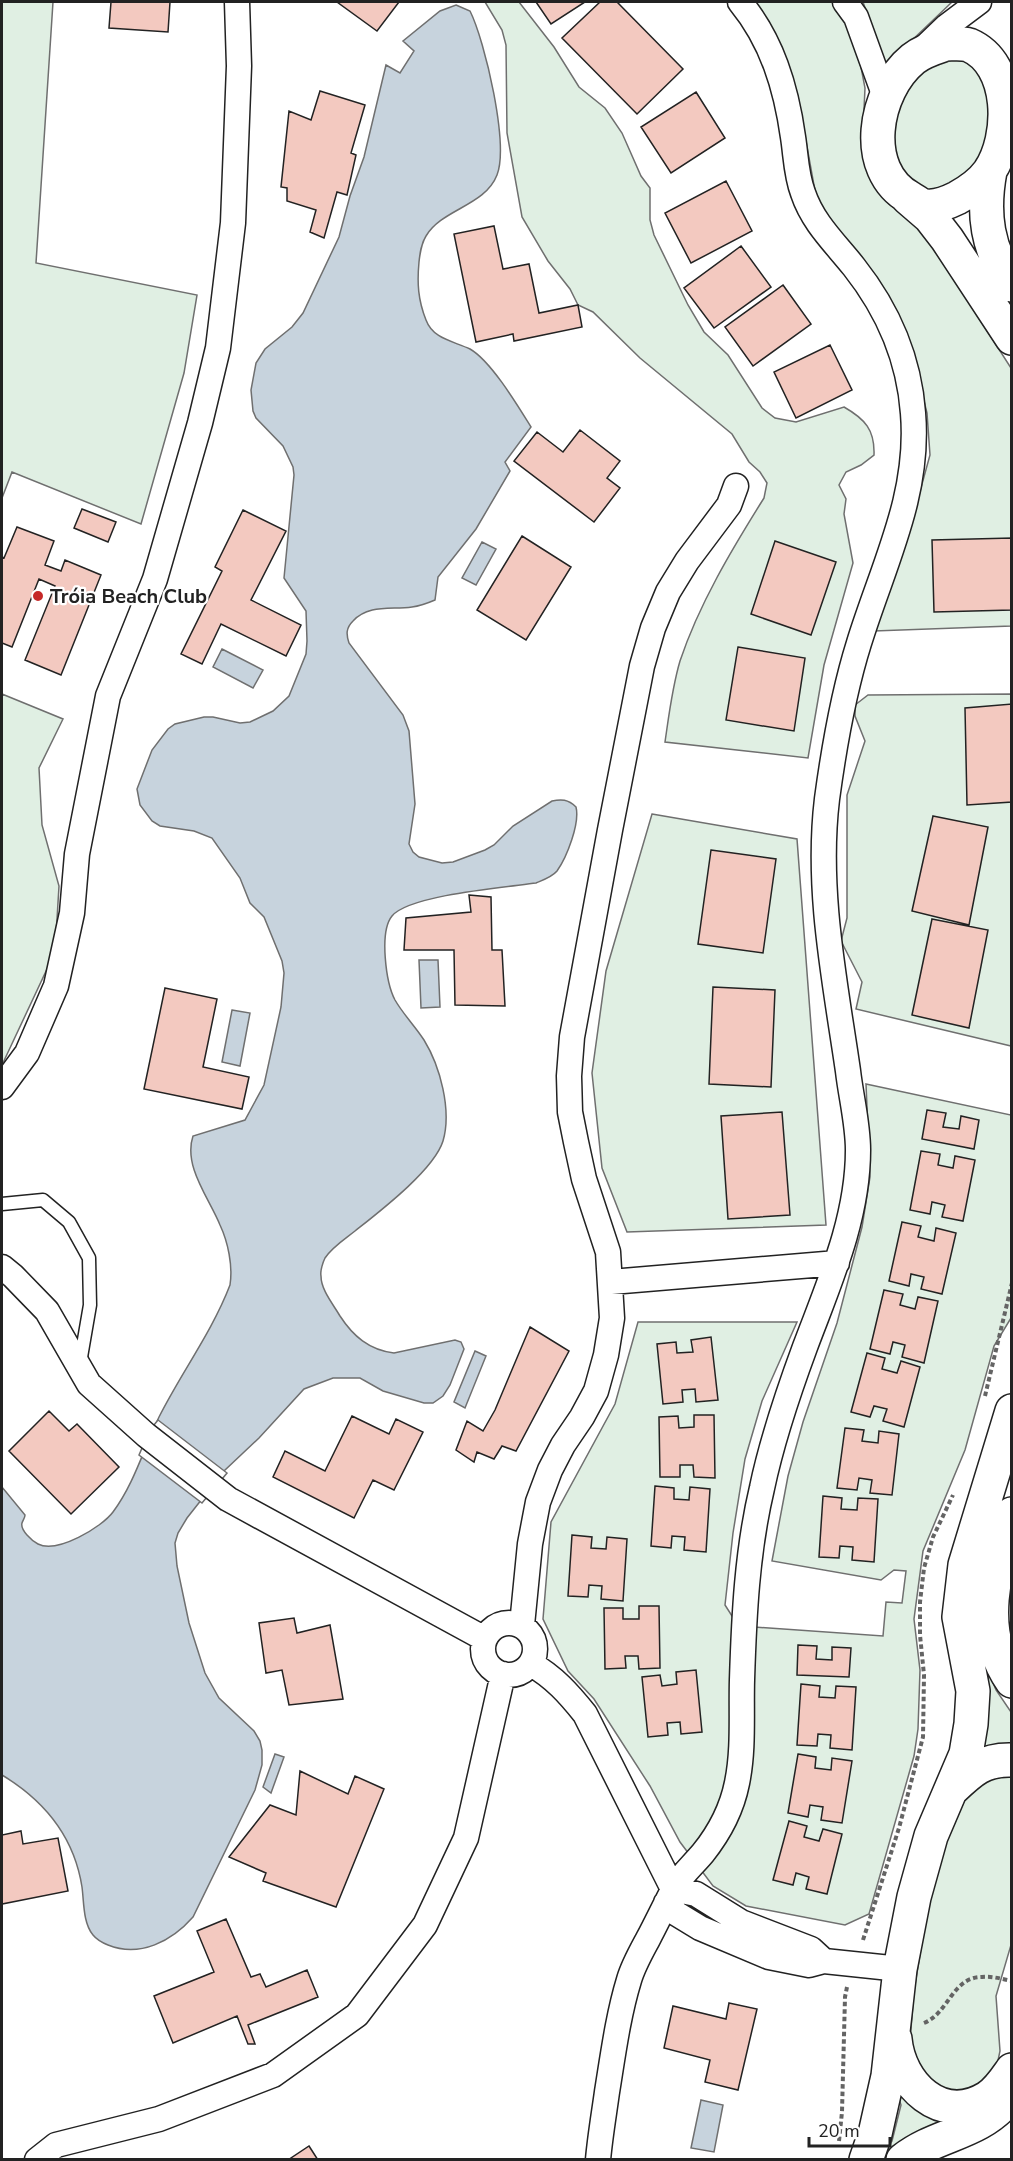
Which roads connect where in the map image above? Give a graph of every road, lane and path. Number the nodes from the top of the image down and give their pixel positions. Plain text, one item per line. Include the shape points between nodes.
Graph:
1 (237, 2) edge
2 (740, 2) edge
3 (845, 2) edge
4 (979, 2) edge
5 (912, 60) junction
6 (885, 97) junction
7 (1009, 112) edge
8 (990, 171) junction
9 (904, 195) junction
10 (1011, 285) edge
11 (1011, 338) edge
12 (736, 486) dead end
13 (2, 1087) edge
14 (2, 1204) edge
15 (837, 1263) junction
16 (2, 1267) edge
17 (611, 1282) junction
18 (1011, 1283) edge
19 (80, 1367) junction
20 (997, 1407) edge
21 (954, 1491) dead end
22 (1011, 1514) edge
23 (522, 1625) junction
24 (485, 1639) junction
25 (531, 1664) junction
26 (503, 1674) junction
27 (1011, 1681) edge
28 (1011, 1760) edge
29 (948, 1793) junction
30 (670, 1896) junction
31 (853, 1965) junction
32 (900, 1969) junction
33 (1011, 1981) edge
34 (894, 2023) junction
35 (1011, 2070) edge
36 (1011, 2092) edge
37 (852, 2152) edge
38 (37, 2160) edge
39 (598, 2160) edge
40 (903, 2160) edge

1 - 13 street via 240,66 233,223 218,348 155,579 108,696 56,986 27,1053
2 - 15 street via 763,33 777,65 803,195 814,218 871,290 891,325 907,367 913,408 915,445 910,486 858,646 826,807 829,941 858,1146 856,1182
3 - 6 street via 856,17
4 - 5 street
5 - 6 main road
5 - 7 main road via 946,44 967,44 993,62 1003,81
6 - 9 main road via 877,140 880,161
7 - 8 main road
8 - 9 main road via 961,196 943,205 924,206
8 - 10 main road via 985,197 987,225 994,255
9 - 11 main road via 930,217 947,239
12 - 17 street via 729,505 668,592 644,656 572,1037 570,1112 584,1179 608,1252
14 - 19 lane via 43,1200 69,1222 89,1258 90,1305
15 - 17 street
15 - 30 street via 793,1379 761,1492 751,1544 743,1634 739,1778 733,1803 705,1850
16 - 19 street via 47,1311
17 - 23 street via 612,1318 596,1391 563,1444 538,1502
18 - 20 path
19 - 24 street via 89,1384 146,1435 228,1499
20 - 29 main road via 965,1565 959,1617 973,1691 971,1725 966,1754
21 - 31 path via 924,1568 920,1602 923,1737 899,1828
22 - 27 main road via 991,1596 993,1637
23 - 24 street via 502,1623
23 - 25 street via 535,1641
24 - 26 street via 483,1654 487,1662
25 - 26 street via 518,1674
25 - 30 street via 566,1690 585,1714
26 - 38 street via 466,1838 425,1925 357,2015 273,2075 159,2119 56,2145
28 - 29 main road via 992,1761 974,1768
29 - 32 main road via 914,1897
30 - 31 street via 676,1914 769,1957 809,1965 824,1961
30 - 39 street via 630,1976 614,2044
31 - 32 street
31 - 37 path via 844,1997 842,2112
32 - 34 main road
33 - 34 path via 969,1979 935,2019 910,2026
34 - 35 main road via 897,2052 906,2074 933,2102 950,2107 986,2098 1001,2086
34 - 37 main road via 888,2076 874,2134
36 - 40 main road via 996,2112 974,2127 940,2139

